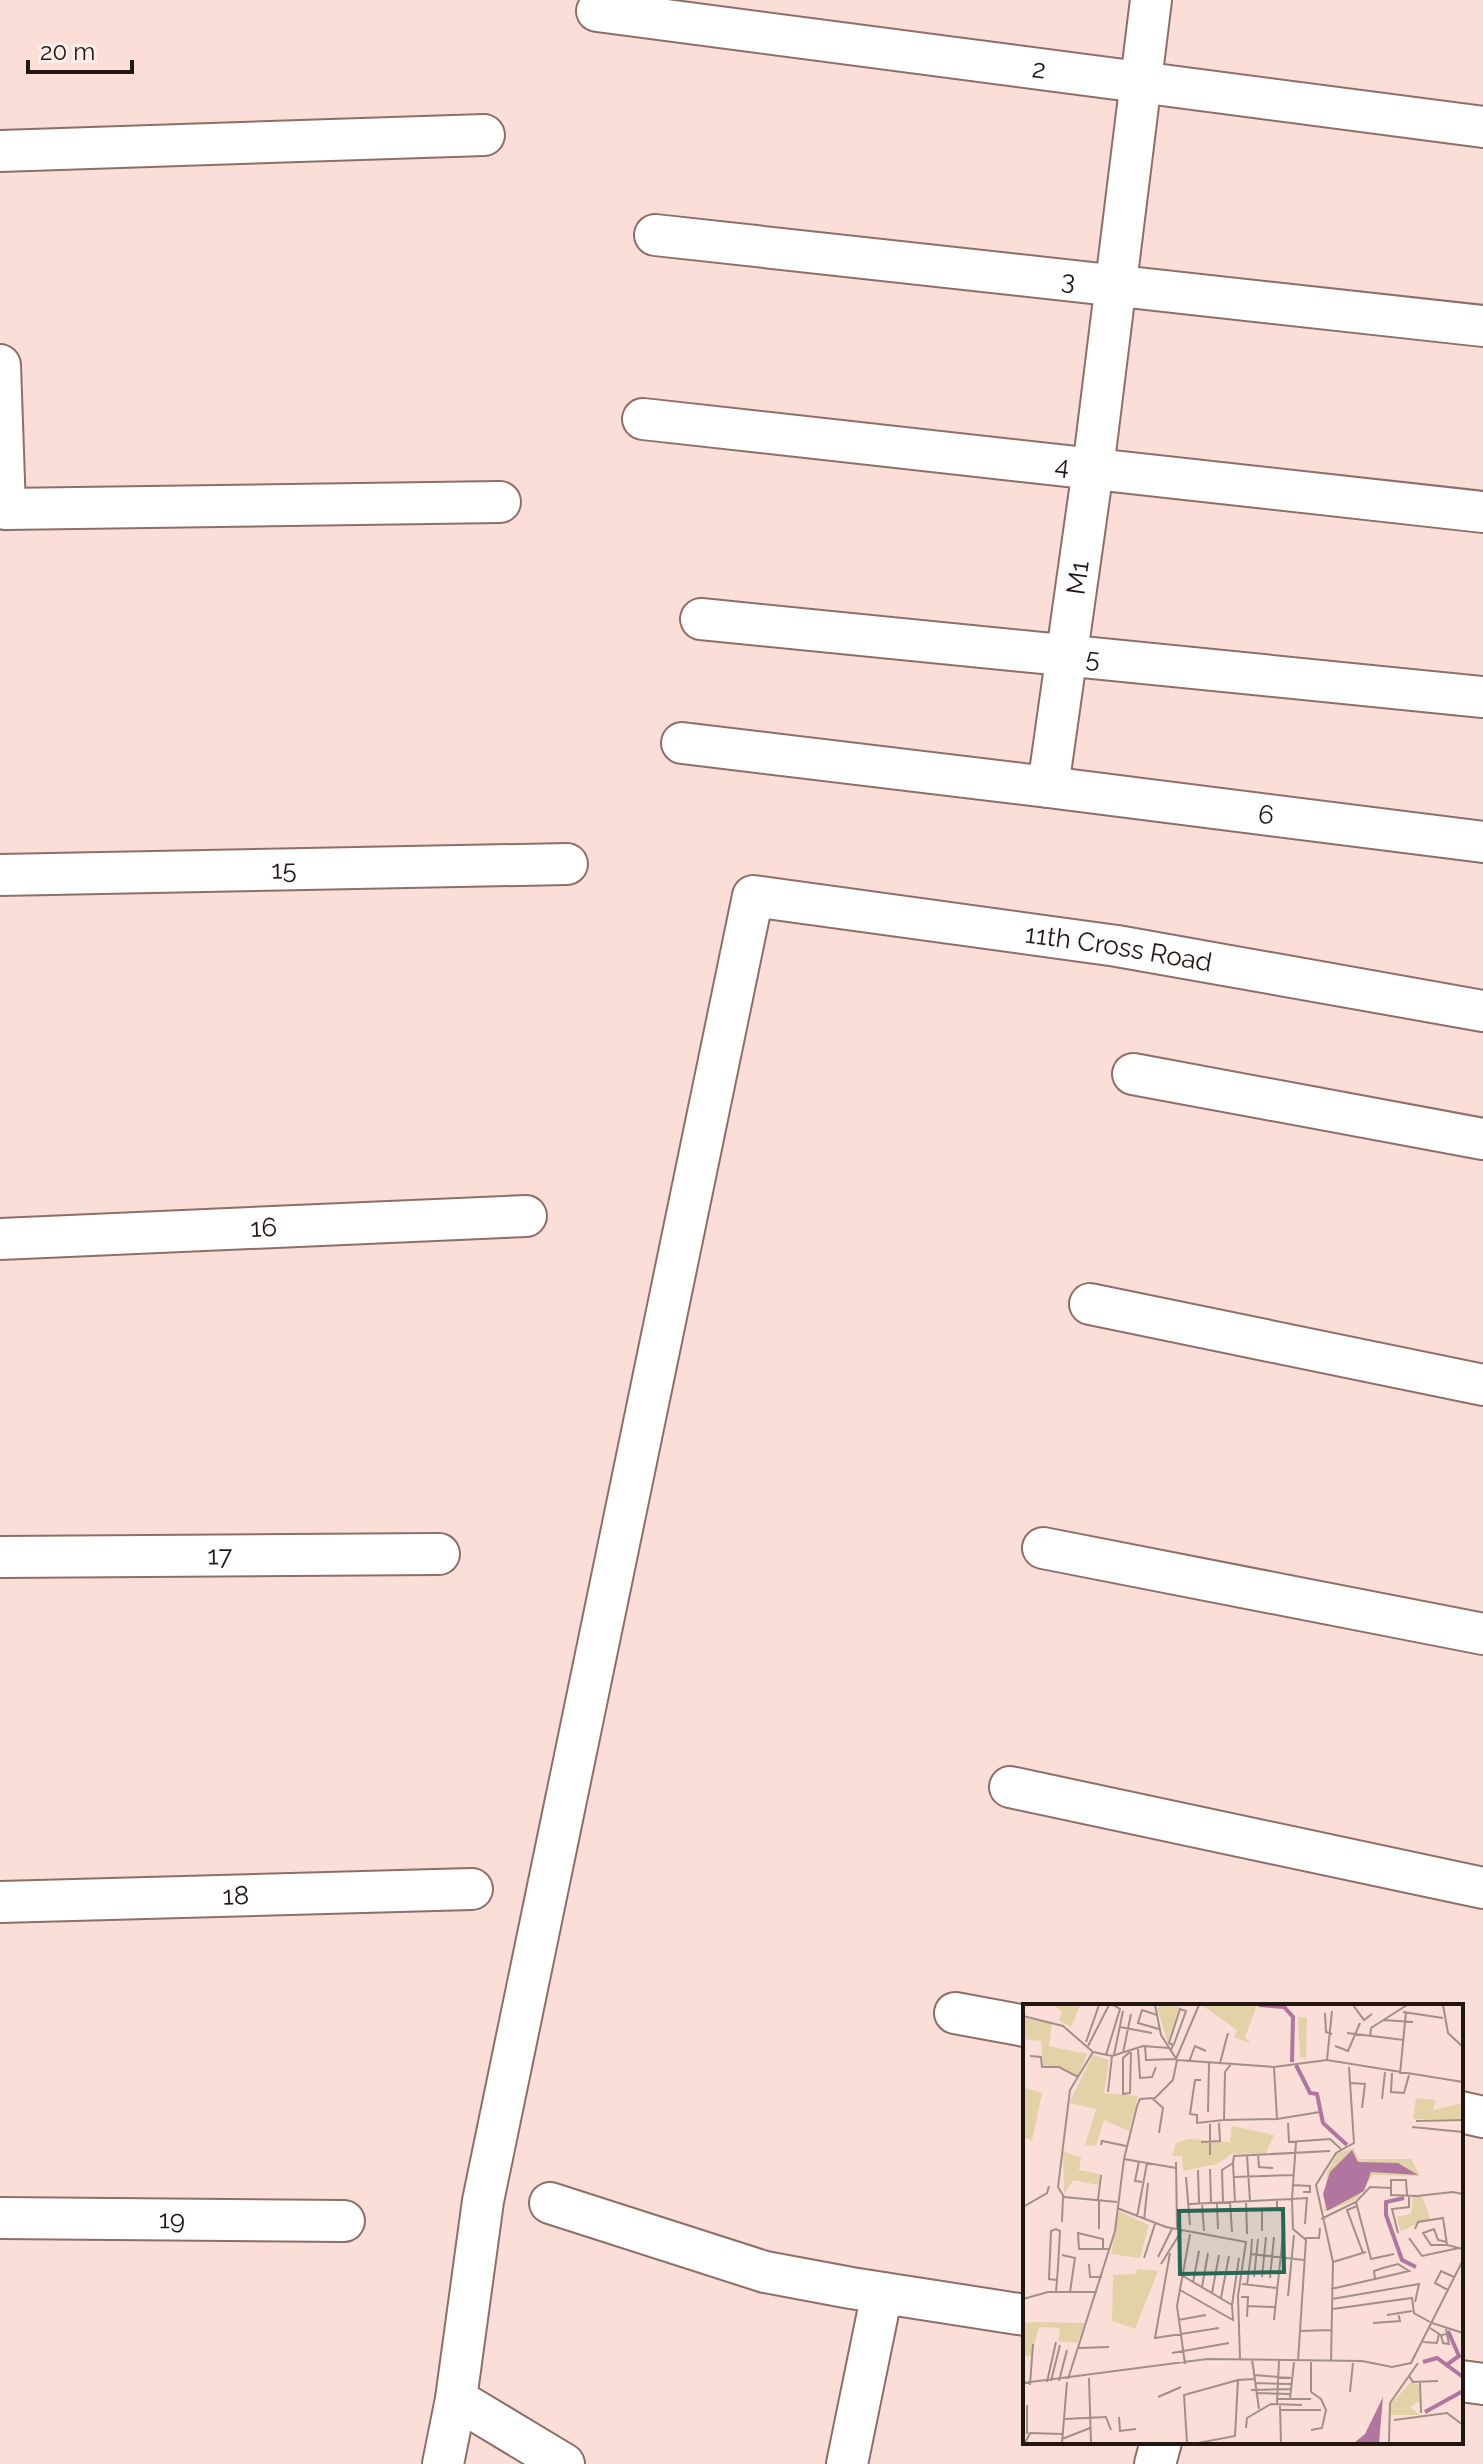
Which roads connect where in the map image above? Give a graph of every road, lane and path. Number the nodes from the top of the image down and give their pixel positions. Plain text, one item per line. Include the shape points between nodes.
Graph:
1 (1151, 0) edge
2 (597, 11) dead end
3 (1139, 82) junction
4 (1483, 127) edge
5 (484, 135) dead end
6 (0, 151) edge
7 (655, 235) dead end
8 (1114, 286) junction
9 (1483, 326) edge
10 (0, 365) edge
11 (643, 419) dead end
12 (1093, 469) junction
13 (500, 502) dead end
14 (1483, 512) edge
15 (701, 619) dead end
16 (1066, 656) junction
17 (1483, 697) edge
18 (682, 743) dead end
19 (1048, 787) junction
20 (1483, 842) edge
21 (567, 864) dead end
22 (0, 875) edge
23 (1483, 1011) edge
24 (1133, 1074) dead end
25 (1483, 1139) edge
26 (526, 1216) dead end
27 (0, 1239) edge
28 (1090, 1304) dead end
29 (1483, 1385) edge
30 (1043, 1548) dead end
31 (439, 1554) dead end
32 (0, 1557) edge
33 (1483, 1634) edge
34 (1010, 1787) dead end
35 (1483, 1888) edge
36 (472, 1889) dead end
37 (0, 1902) edge
38 (955, 2013) dead end
39 (1023, 2026) edge
40 (1463, 2112) edge
41 (1483, 2117) edge
42 (550, 2203) dead end
43 (0, 2218) edge
44 (344, 2221) dead end
45 (882, 2293) junction
46 (1023, 2315) edge
47 (1463, 2381) edge
48 (1483, 2384) edge
49 (456, 2399) junction
50 (1160, 2444) edge
51 (443, 2464) edge
52 (564, 2464) edge
53 (847, 2464) edge
54 (1155, 2464) edge

1 - 3 street, M1
2 - 3 street, 2
3 - 4 street, 2
3 - 8 street, M1
5 - 6 street
7 - 8 street, 3
8 - 9 street, 3
8 - 12 street, M1
10 - 13 street via 5,509
11 - 12 street, 4
12 - 14 street, 4
12 - 16 street, M1
15 - 16 street, 5
16 - 17 street, 5
16 - 19 street, M1
18 - 19 street
19 - 20 street, 6
21 - 22 street, 15
23 - 49 street, 11th Cross Road via 1117,946 753,896 483,2201
24 - 25 street
26 - 27 street, 16
28 - 29 street
30 - 33 street
31 - 32 street, 17
34 - 35 street
36 - 37 street, 18
38 - 39 street
40 - 41 street
42 - 45 street via 765,2272
43 - 44 street, 19
45 - 46 street
45 - 53 street
47 - 48 street
49 - 51 street
49 - 52 street
50 - 54 street

